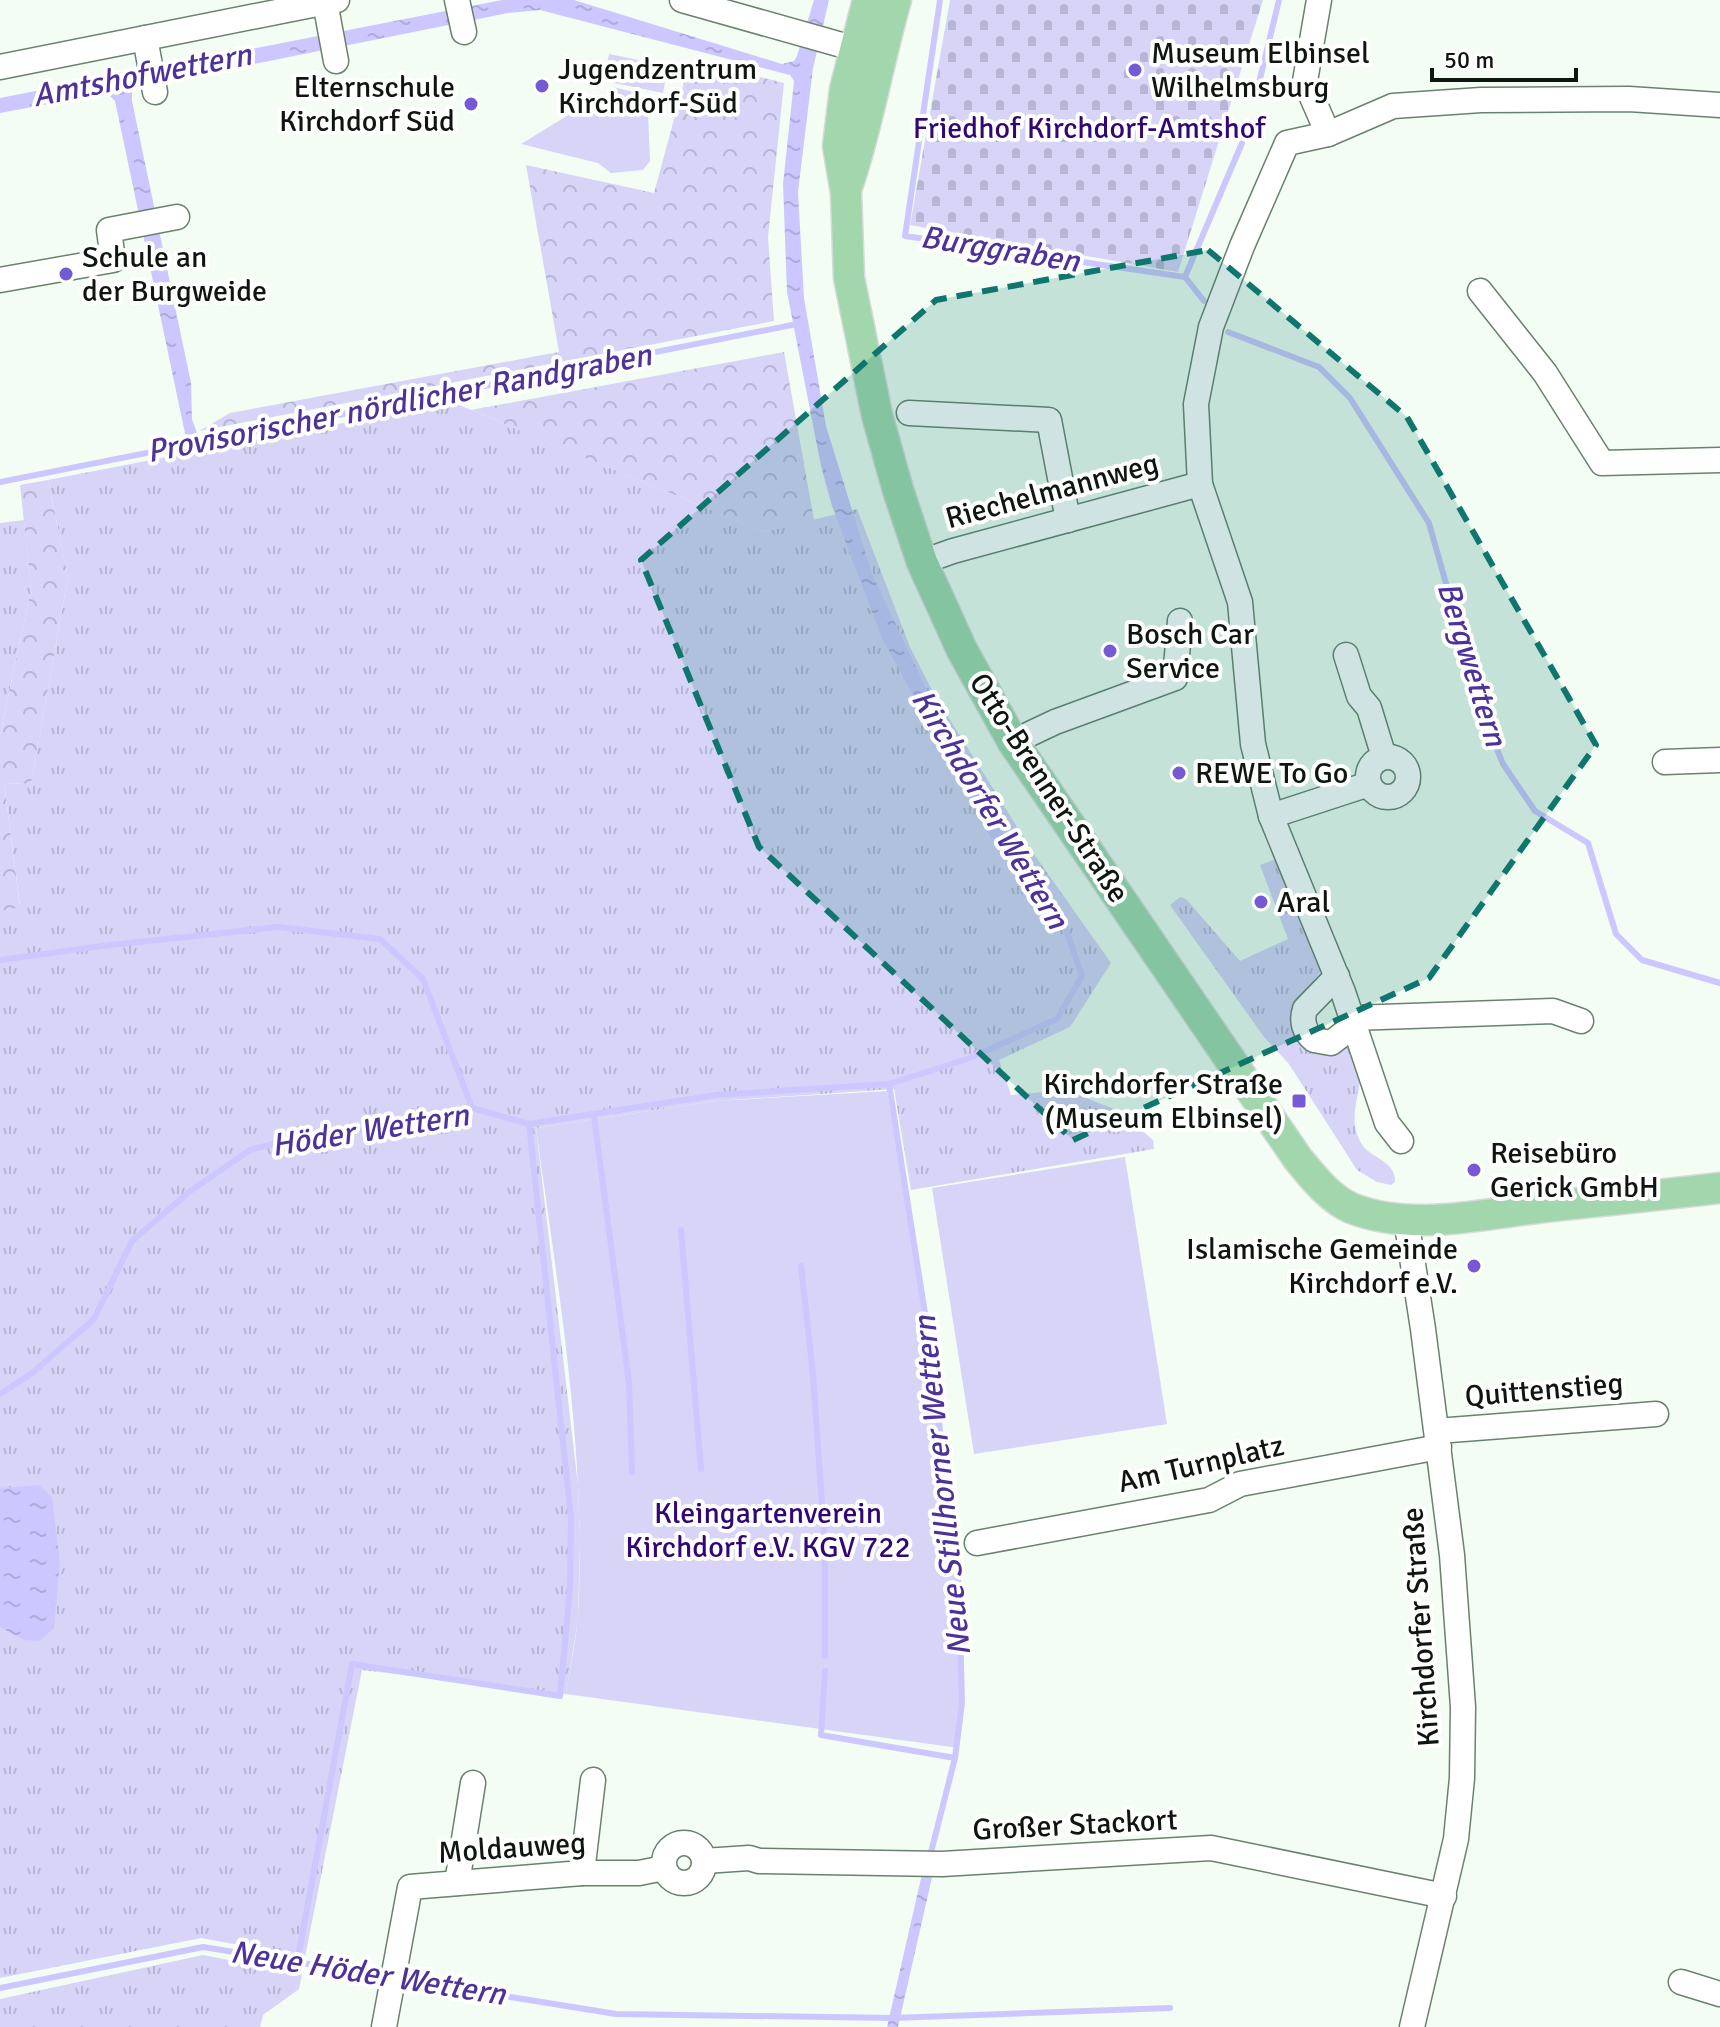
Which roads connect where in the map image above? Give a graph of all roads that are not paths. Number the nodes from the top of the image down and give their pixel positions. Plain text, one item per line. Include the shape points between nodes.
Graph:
1 (457, 0) edge
2 (682, 0) edge
3 (868, 0) edge
4 (896, 0) edge
5 (1319, 0) edge
6 (331, 9) edge
7 (464, 32) dead end
8 (145, 38) junction
9 (854, 49) junction
10 (336, 61) dead end
11 (0, 67) edge
12 (155, 92) dead end
13 (1720, 105) edge
14 (1328, 134) junction
15 (172, 219) dead end
16 (0, 280) edge
17 (1480, 291) dead end
18 (909, 413) dead end
19 (1720, 460) edge
20 (1200, 484) junction
21 (1068, 520) junction
22 (922, 562) junction
23 (1180, 621) dead end
24 (1346, 655) dead end
25 (1013, 742) junction
26 (1384, 757) junction
27 (1720, 760) edge
28 (1665, 762) dead end
29 (1369, 784) junction
30 (1271, 816) junction
31 (1337, 976) junction
32 (1352, 1018) junction
33 (1581, 1021) dead end
34 (1401, 1141) dead end
35 (1720, 1188) edge
36 (1406, 1219) junction
37 (1656, 1414) dead end
38 (1438, 1439) junction
39 (977, 1543) dead end
40 (593, 1780) dead end
41 (473, 1783) dead end
42 (704, 1861) joint
43 (582, 1873) junction
44 (457, 1883) junction
45 (1444, 1896) junction
46 (1681, 1982) dead end
47 (1720, 1994) edge
48 (384, 2027) edge
49 (1412, 2027) edge

1 - 7 street
2 - 9 street
3 - 9 main road, Otto-Brenner-Straße
4 - 9 main road, Otto-Brenner-Straße
5 - 14 street via 1305,81
6 - 8 street
6 - 10 street
8 - 11 street
8 - 12 street
9 - 22 main road, Otto-Brenner-Straße via 838,146 846,193 849,278 894,478
13 - 14 street via 1555,99 1393,106
14 - 20 street via 1287,143 1211,327 1196,404
15 - 16 street via 109,230 113,260
17 - 19 street via 1545,373 1602,463
18 - 21 street via 1049,420
20 - 21 street, Riechelmannweg
20 - 30 street via 1240,602 1253,744
21 - 22 street, Riechelmannweg
22 - 25 main road, Otto-Brenner-Straße via 975,676
23 - 25 street via 1175,678
24 - 26 street
25 - 36 main road, Otto-Brenner-Straße via 1298,1159 1345,1205
26 - 29 street via 1371,767
26 - 29 street via 1405,765 1406,787 1386,798
27 - 28 street
29 - 30 street
30 - 31 street
31 - 32 street
31 - 32 street via 1305,1009 1306,1030 1314,1040 1331,1043 1348,1030
32 - 33 street via 1553,1011
32 - 34 street via 1387,1123
35 - 36 main road, Otto-Brenner-Straße
36 - 38 street, Kirchdorfer Straße
37 - 38 street, Quittenstieg
38 - 39 street, Am Turnplatz via 1240,1484 1209,1500
38 - 45 street, Kirchdorfer Straße via 1463,1707 1456,1839
40 - 43 street
41 - 44 street
42 - 43 street, Moldauweg via 702,1874 689,1884 673,1881 664,1868
42 - 45 street, Großer Stackort via 933,1865 1211,1848
43 - 44 street, Moldauweg
44 - 48 street, Moldauweg via 410,1887
45 - 49 street, Kirchdorfer Straße
46 - 47 street

